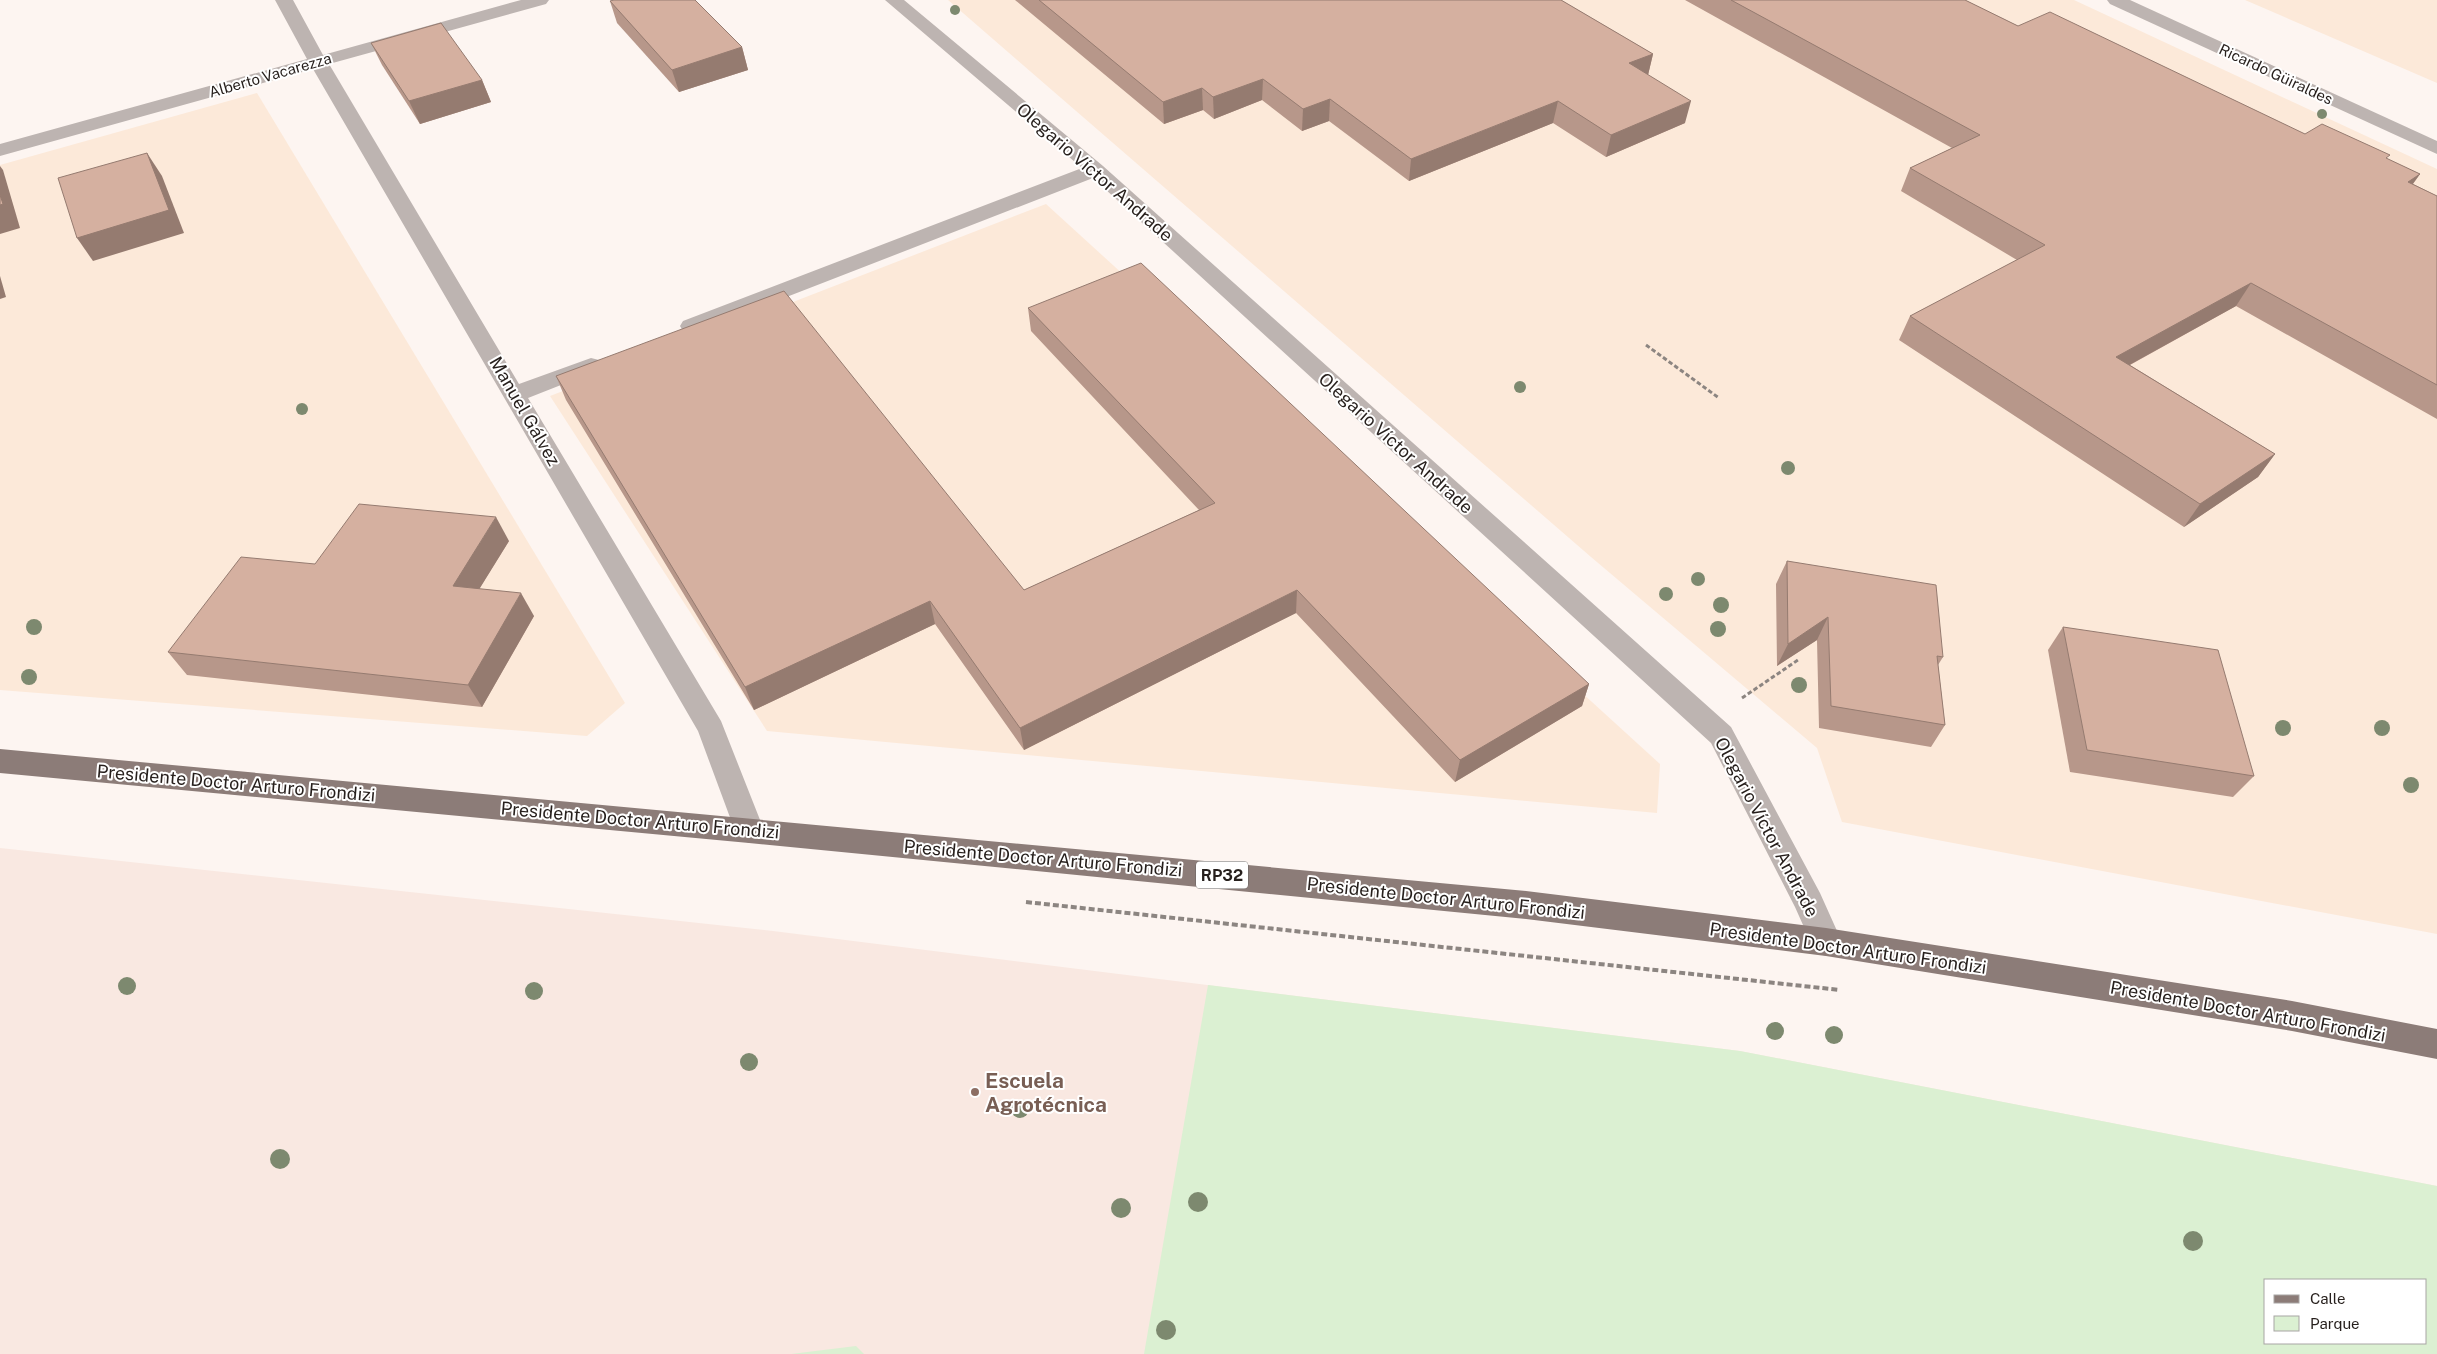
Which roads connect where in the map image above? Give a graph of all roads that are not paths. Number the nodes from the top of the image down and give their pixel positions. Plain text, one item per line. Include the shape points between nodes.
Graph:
1 (284, 0) edge
2 (540, 0) edge
3 (894, 0) edge
4 (2116, 0) edge
5 (318, 62) junction
6 (2437, 148) edge
7 (0, 150) edge
8 (1096, 170) junction
9 (672, 334) edge
10 (607, 359) edge
11 (515, 394) junction
12 (0, 761) edge
13 (749, 830) junction
14 (1826, 942) junction
15 (2437, 1044) edge

1 - 5 street, Manuel Gálvez
2 - 5 street, Alberto Vacarezza
3 - 8 street, Olegario Víctor Andrade
4 - 6 street, Ricardo Güiraldes
5 - 7 street, Alberto Vacarezza
5 - 11 street, Manuel Gálvez
8 - 9 street
8 - 14 street, Olegario Víctor Andrade via 1721,735
10 - 11 street
11 - 13 street, Manuel Gálvez via 711,729
12 - 13 main road, Presidente Doctor Arturo Frondizi / RP32
13 - 14 main road, Presidente Doctor Arturo Frondizi / RP32 via 1526,905
14 - 15 main road, Presidente Doctor Arturo Frondizi / RP32 via 2292,1016

